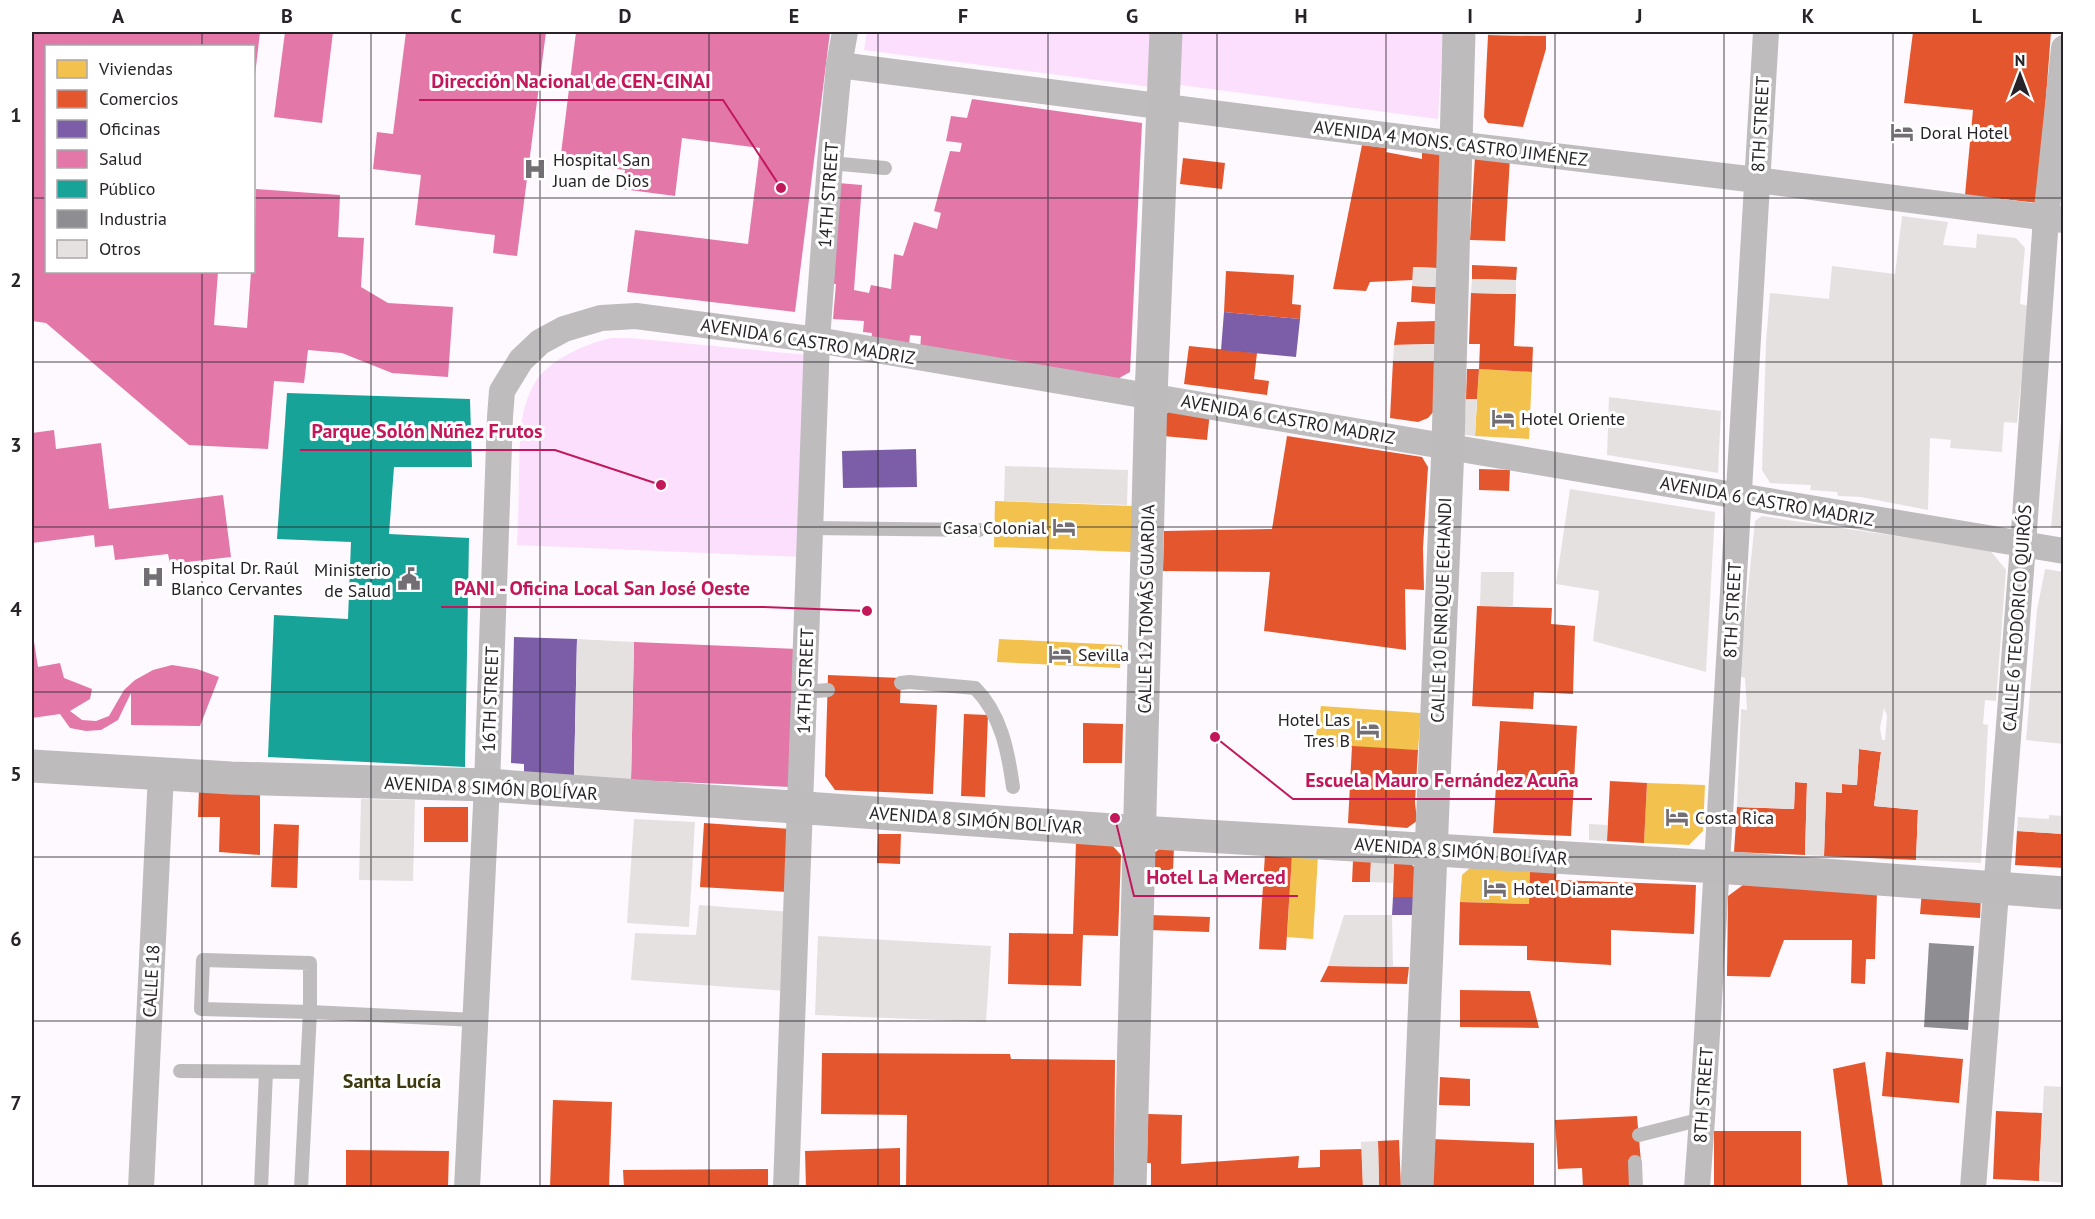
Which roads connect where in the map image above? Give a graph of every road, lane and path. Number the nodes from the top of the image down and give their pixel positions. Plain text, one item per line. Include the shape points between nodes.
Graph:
1 (845, 32) edge
2 (1166, 32) edge
3 (1459, 32) edge
4 (1766, 32) edge
5 (2064, 48) edge
6 (839, 64) junction
7 (1162, 106) junction
8 (1455, 144) junction
9 (830, 163) junction
10 (885, 168) dead end
11 (1757, 180) junction
12 (2055, 219) edge
13 (817, 340) junction
14 (521, 360) joint
15 (1151, 396) junction
16 (1448, 446) junction
17 (1739, 496) junction
18 (811, 528) junction
19 (979, 530) dead end
20 (2023, 545) junction
21 (2064, 551) edge
22 (901, 683) dead end
23 (32, 766) edge
24 (161, 774) junction
25 (487, 785) junction
26 (1013, 787) dead end
27 (801, 807) junction
28 (1140, 832) junction
29 (1431, 848) junction
30 (1717, 867) junction
31 (1996, 889) junction
32 (2064, 893) edge
33 (310, 1012) junction
34 (475, 1020) junction
35 (180, 1071) dead end
36 (266, 1072) junction
37 (307, 1072) junction
38 (1702, 1119) junction
39 (1639, 1135) dead end
40 (1635, 1162) dead end
41 (141, 1188) edge
42 (261, 1188) edge
43 (301, 1188) edge
44 (467, 1188) edge
45 (786, 1188) edge
46 (1130, 1188) edge
47 (1417, 1188) edge
48 (1636, 1188) edge
49 (1697, 1188) edge
50 (1973, 1188) edge

1 - 6 street, 14TH STREET
2 - 7 street, CALLE 12 TOMÁS GUARDIA
3 - 8 street, CALLE 10 ENRIQUE ECHANDI
4 - 11 street, 8TH STREET
5 - 12 street, CALLE 6 TEODORICO QUIRÓS
6 - 7 street, AVENIDA 4 MONS. CASTRO JIMÉNEZ
6 - 9 street, 14TH STREET
7 - 8 street, AVENIDA 4 MONS. CASTRO JIMÉNEZ
7 - 15 street, CALLE 12 TOMÁS GUARDIA
8 - 11 street, AVENIDA 4 MONS. CASTRO JIMÉNEZ
8 - 16 street, CALLE 10 ENRIQUE ECHANDI
9 - 10 lane
9 - 13 street, 14TH STREET
11 - 12 street, AVENIDA 4 MONS. CASTRO JIMÉNEZ
11 - 17 street, 8TH STREET
12 - 20 street, CALLE 6 TEODORICO QUIRÓS
13 - 14 street, AVENIDA 6 CASTRO MADRIZ via 636,316 601,318 564,329 540,342
13 - 15 street, AVENIDA 6 CASTRO MADRIZ
13 - 18 street, 14TH STREET
14 - 25 street, 16TH STREET via 502,391
15 - 16 street, AVENIDA 6 CASTRO MADRIZ
15 - 28 street, CALLE 12 TOMÁS GUARDIA
16 - 17 street, AVENIDA 6 CASTRO MADRIZ
16 - 29 street, CALLE 10 ENRIQUE ECHANDI
17 - 20 street, AVENIDA 6 CASTRO MADRIZ
17 - 30 street, 8TH STREET
18 - 19 lane
18 - 27 street, 14TH STREET via 817,691
20 - 21 street, AVENIDA 6 CASTRO MADRIZ
20 - 31 street, CALLE 6 TEODORICO QUIRÓS
22 - 26 lane via 975,688 990,706 1007,747
23 - 24 street, AVENIDA 8 SIMÓN BOLÍVAR
24 - 25 street, AVENIDA 8 SIMÓN BOLÍVAR
24 - 41 street, CALLE 18
25 - 27 street, AVENIDA 8 SIMÓN BOLÍVAR
25 - 34 street, 16TH STREET
27 - 28 street, AVENIDA 8 SIMÓN BOLÍVAR
27 - 45 street, 14TH STREET
28 - 29 street, AVENIDA 8 SIMÓN BOLÍVAR
28 - 46 street, CALLE 12 TOMÁS GUARDIA
29 - 30 street, AVENIDA 8 SIMÓN BOLÍVAR
29 - 47 street, CALLE 10 ENRIQUE ECHANDI
30 - 31 street, AVENIDA 8 SIMÓN BOLÍVAR
30 - 38 street, 8TH STREET
31 - 32 street, AVENIDA 8 SIMÓN BOLÍVAR
31 - 50 street, CALLE 6 TEODORICO QUIRÓS
33 - 33 lane via 201,1009 202,960 310,963
33 - 34 lane
33 - 37 lane
34 - 44 street, 16TH STREET
35 - 36 lane
36 - 37 lane
36 - 42 lane
37 - 43 lane
38 - 39 lane
38 - 49 street, 8TH STREET
40 - 48 lane

